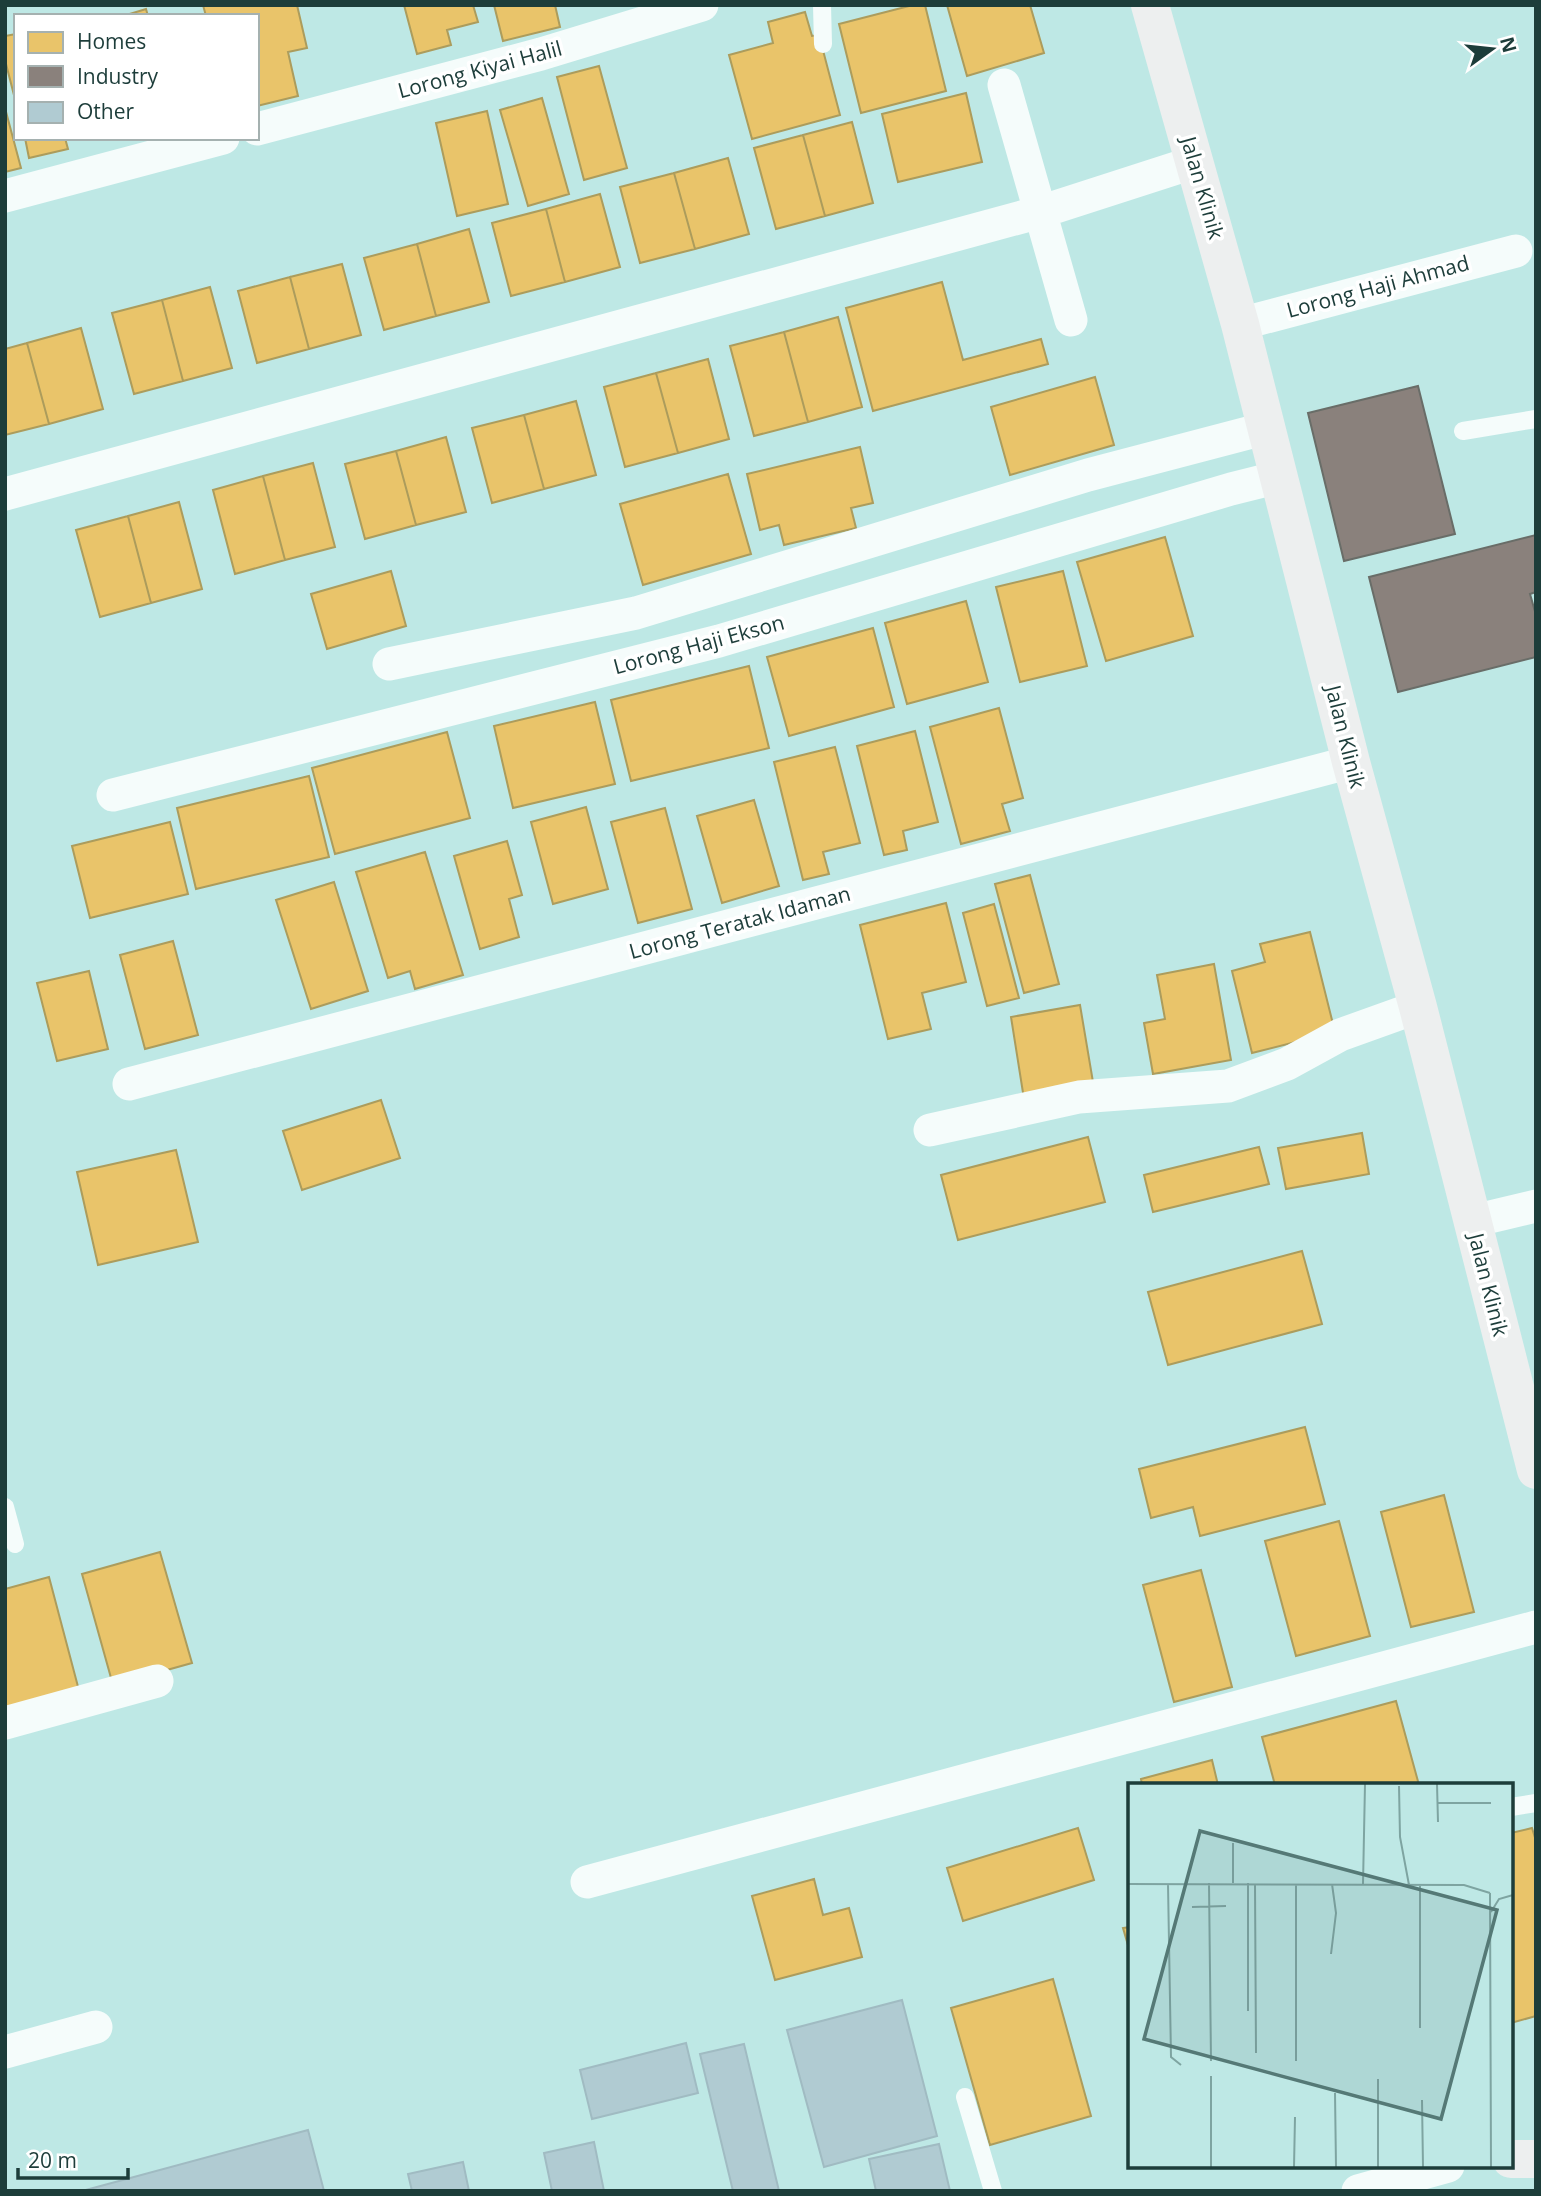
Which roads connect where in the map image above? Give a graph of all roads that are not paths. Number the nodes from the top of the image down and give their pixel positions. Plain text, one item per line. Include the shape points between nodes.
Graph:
1 (702, 5) edge
2 (822, 5) edge
3 (1150, 5) edge
4 (823, 44) dead end
5 (1004, 85) dead end
6 (259, 128) edge
7 (215, 140) edge
8 (1195, 162) junction
9 (5, 196) edge
10 (1040, 212) junction
11 (1516, 251) dead end
12 (1071, 320) dead end
13 (1240, 324) junction
14 (1536, 419) edge
15 (1266, 428) junction
16 (1463, 431) dead end
17 (1279, 477) junction
18 (5, 494) edge
19 (389, 664) dead end
20 (1351, 762) junction
21 (113, 795) dead end
22 (1418, 1007) junction
23 (129, 1084) dead end
24 (930, 1130) dead end
25 (1536, 1206) edge
26 (1473, 1221) junction
27 (1536, 1469) edge
28 (5, 1507) edge
29 (15, 1544) dead end
30 (1536, 1627) edge
31 (157, 1681) dead end
32 (5, 1723) edge
33 (1536, 1803) edge
34 (1513, 1807) edge
35 (587, 1881) dead end
36 (96, 2027) dead end
37 (5, 2052) edge
38 (965, 2097) dead end
39 (1536, 2142) edge
40 (1513, 2148) edge
41 (1513, 2159) edge
42 (1536, 2159) edge
43 (1441, 2168) edge
44 (993, 2191) edge
45 (1358, 2191) edge

1 - 6 street, Lorong Kiyai Halil via 541,54
2 - 4 lane
3 - 8 street, Jalan Klinik
5 - 10 street
7 - 9 street
8 - 10 street
8 - 13 street, Jalan Klinik
10 - 12 street
10 - 18 street
11 - 13 street, Lorong Haji Ahmad
13 - 15 street, Jalan Klinik
14 - 16 lane
15 - 17 street, Jalan Klinik
15 - 19 street via 1088,475 636,613
17 - 20 street, Jalan Klinik
17 - 21 street, Lorong Haji Ekson via 719,641
20 - 22 street, Jalan Klinik
20 - 23 street, Lorong Teratak Idaman
22 - 24 street via 1340,1035 1287,1064 1228,1086 1079,1097
22 - 26 street, Jalan Klinik
25 - 26 street
26 - 27 street, Jalan Klinik
28 - 29 lane
30 - 35 street
31 - 32 street
33 - 34 lane
36 - 37 street
38 - 44 lane
39 - 40 street
41 - 42 street
43 - 45 street

